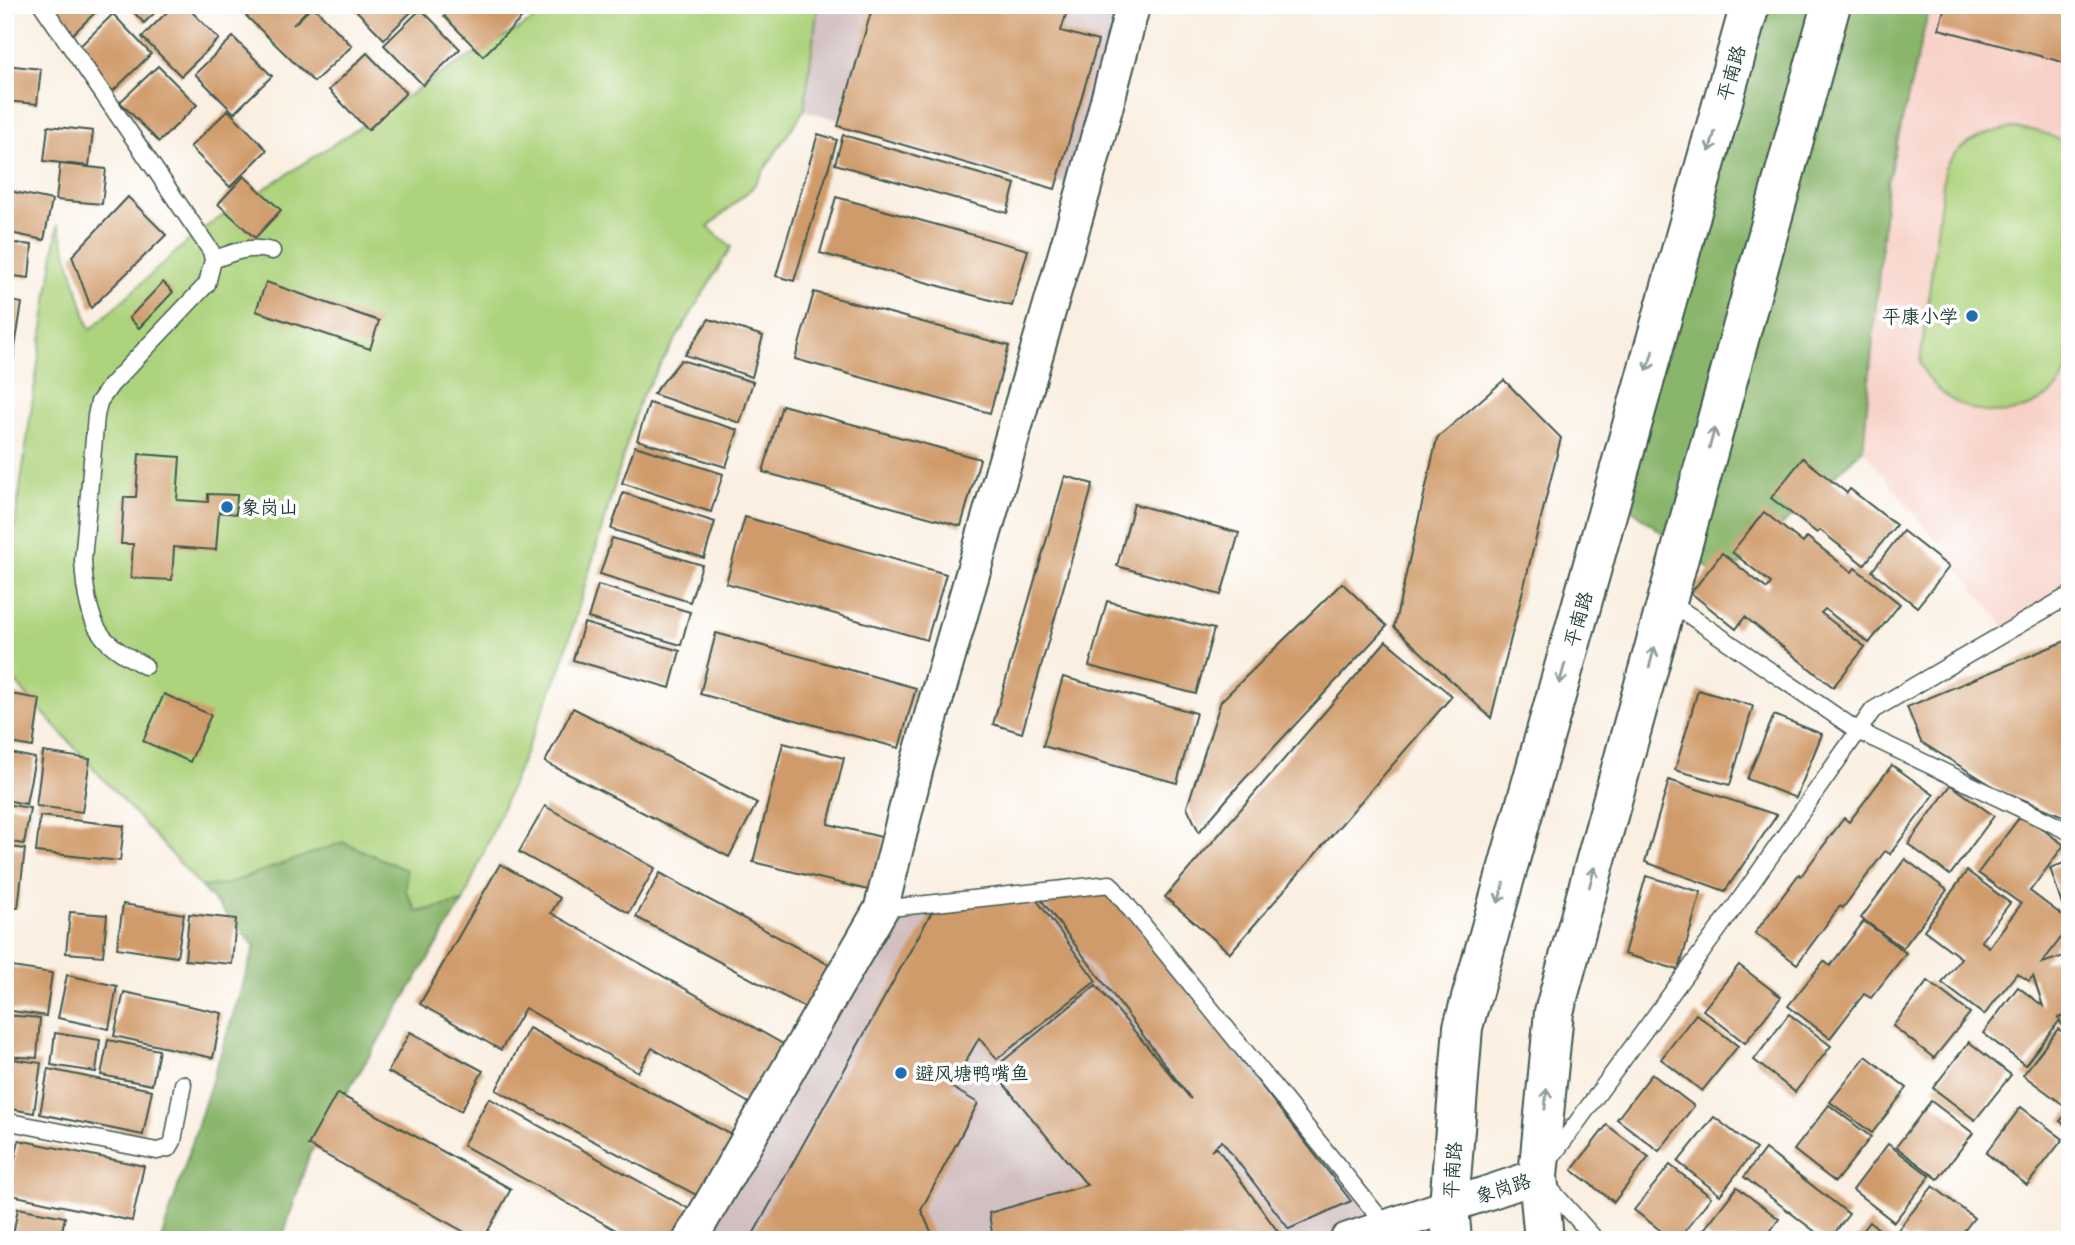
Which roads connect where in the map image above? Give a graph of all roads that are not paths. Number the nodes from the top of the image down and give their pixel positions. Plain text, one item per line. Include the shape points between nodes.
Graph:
1 (42, 5) edge
2 (1133, 5) edge
3 (1750, 5) edge
4 (1831, 5) edge
5 (272, 251) dead end
6 (213, 260) junction
7 (2070, 595) edge
8 (1667, 600) junction
9 (145, 666) dead end
10 (1858, 731) junction
11 (2070, 832) edge
12 (881, 909) junction
13 (183, 1084) dead end
14 (5, 1121) edge
15 (1538, 1175) junction
16 (1451, 1223) edge
17 (1387, 1227) junction
18 (690, 1240) edge
19 (1347, 1240) edge
20 (1544, 1240) edge
21 (1597, 1240) edge

1 - 6 lane
2 - 12 street via 916,769
3 -> 16 main road, 平南路 via 1464,1027
8 -> 4 main road
5 - 6 lane via 245,248
6 - 9 lane via 207,284 111,384 96,416 83,560 86,587 100,634
7 - 10 lane via 1873,710
8 - 10 lane
15 -> 8 main road via 1555,1012
10 - 11 lane
10 - 15 lane
12 - 17 lane via 1110,884
12 - 18 street
13 - 14 lane via 173,1140 169,1148 158,1151
15 - 16 street, 象岗路
15 - 20 main road
15 - 21 lane, 象岗路
16 - 17 street, 象岗路
17 - 19 street, 象岗路

